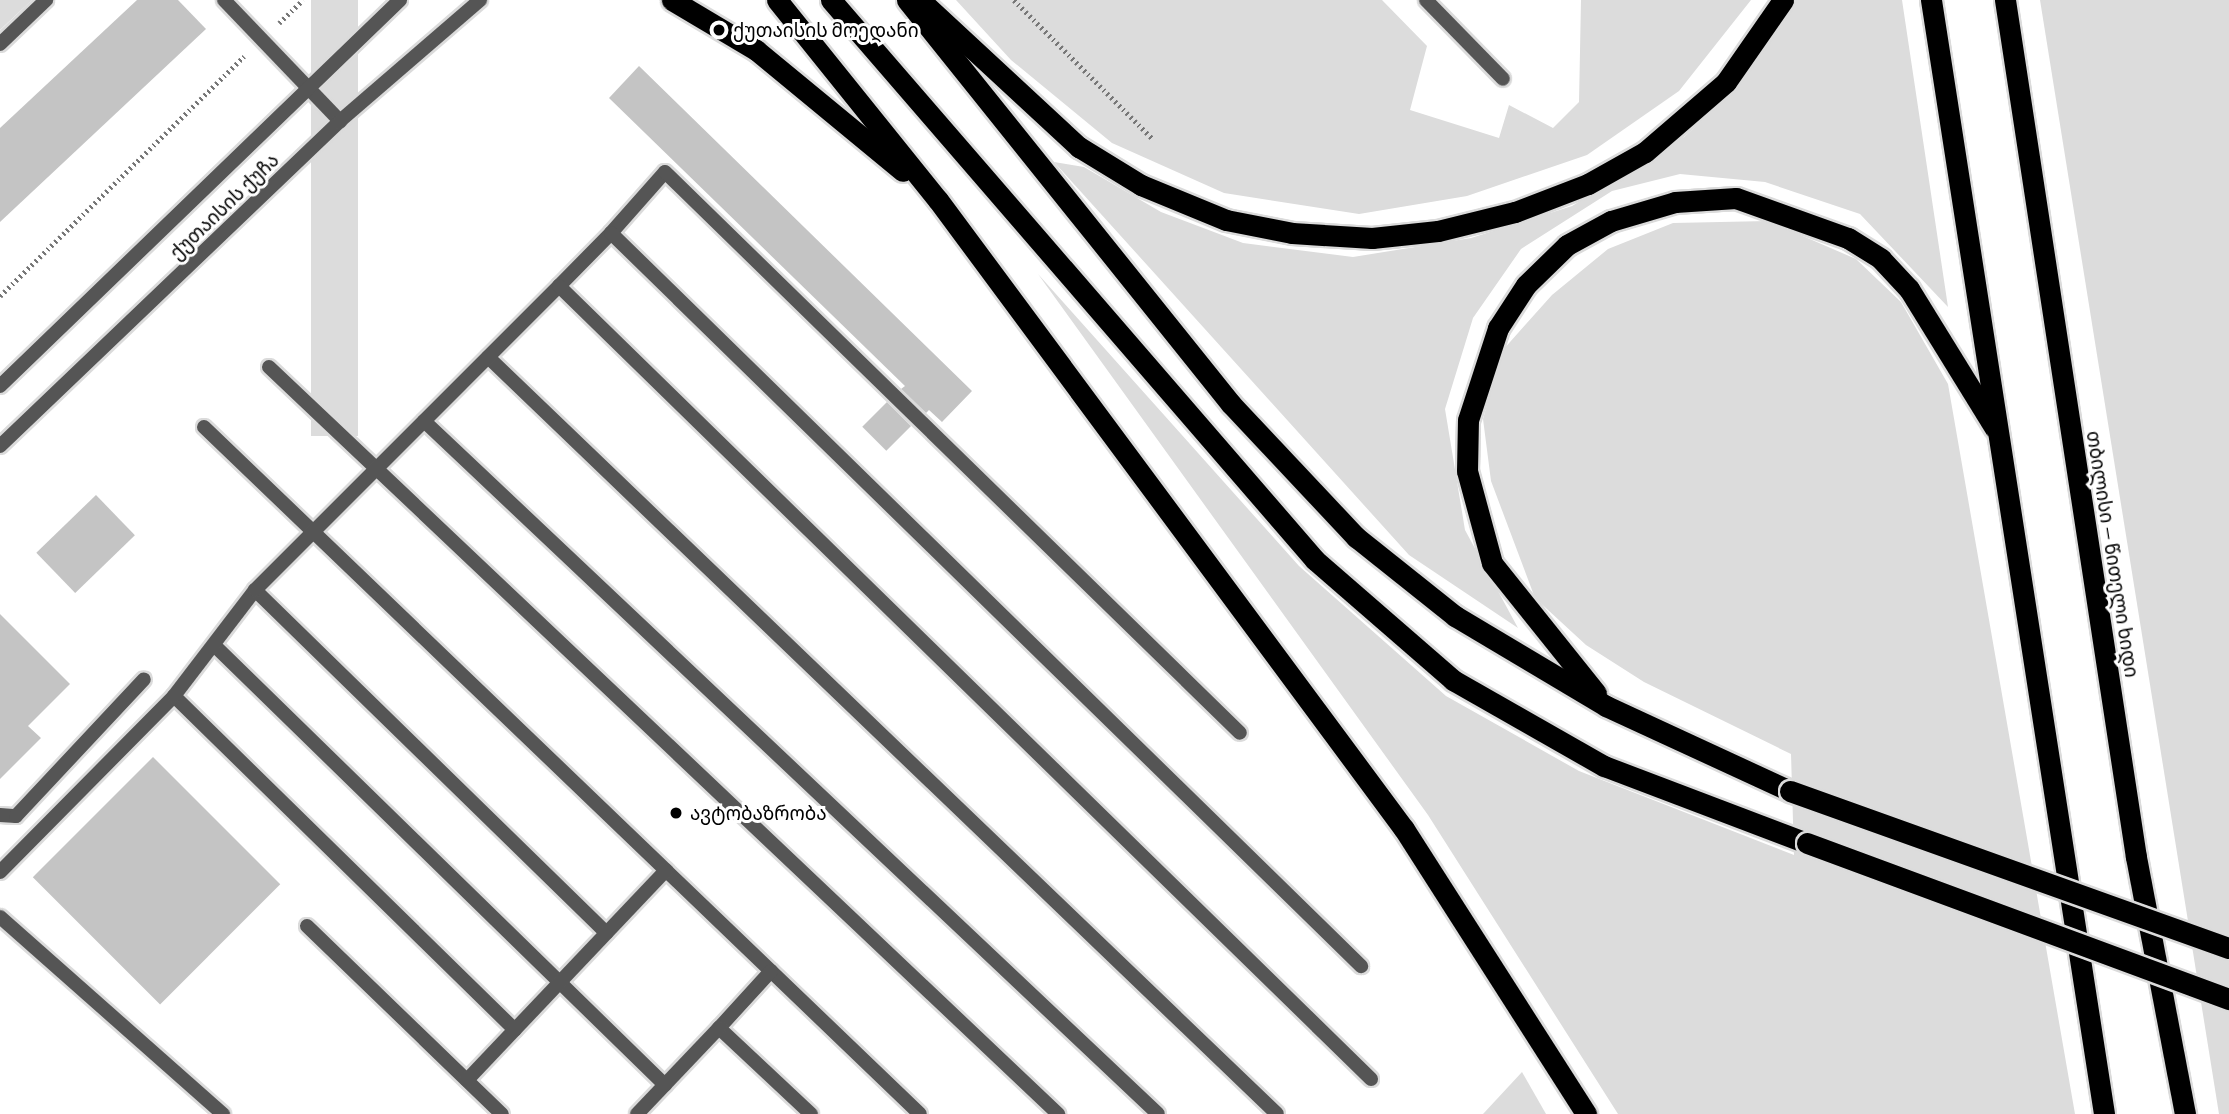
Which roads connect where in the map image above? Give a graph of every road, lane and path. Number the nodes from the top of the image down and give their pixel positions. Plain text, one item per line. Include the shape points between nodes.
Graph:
1 (46, 0) edge
2 (224, 0) edge
3 (303, 0) edge
4 (400, 0) edge
5 (480, 0) edge
6 (672, 0) edge
7 (777, 0) edge
8 (831, 0) edge
9 (906, 0) edge
10 (920, 0) edge
11 (1014, 0) edge
12 (1426, 0) edge
13 (1783, 0) edge
14 (1931, 0) edge
15 (2006, 0) edge
16 (262, 39) junction
17 (0, 44) edge
18 (1503, 79) dead end
19 (308, 89) junction
20 (340, 121) junction
21 (1153, 139) dead end
22 (938, 200) junction
23 (611, 233) junction
24 (559, 286) junction
25 (0, 296) edge
26 (488, 357) junction
27 (269, 367) dead end
28 (0, 386) edge
29 (424, 421) junction
30 (204, 427) dead end
31 (2001, 438) junction
32 (0, 446) edge
33 (375, 470) junction
34 (313, 532) junction
35 (255, 590) junction
36 (215, 645) junction
37 (144, 679) dead end
38 (174, 696) junction
39 (1606, 706) junction
40 (1240, 733) dead end
41 (0, 815) edge
42 (666, 870) junction
43 (0, 872) edge
44 (0, 917) edge
45 (307, 926) dead end
46 (607, 933) junction
47 (2229, 948) edge
48 (1361, 965) dead end
49 (771, 971) junction
50 (560, 982) junction
51 (2229, 999) edge
52 (719, 1028) junction
53 (514, 1030) junction
54 (1371, 1079) dead end
55 (467, 1080) junction
56 (664, 1085) junction
57 (223, 1114) edge
58 (502, 1114) edge
59 (637, 1114) edge
60 (811, 1114) edge
61 (920, 1114) edge
62 (1059, 1114) edge
63 (1158, 1114) edge
64 (1277, 1114) edge
65 (1586, 1114) edge
66 (2104, 1114) edge
67 (2185, 1114) edge

1 - 17 street
2 - 16 street
3 - 16 path
4 - 19 street, ქუთაისის ქუჩა
5 - 20 street, ქუთაისის ქუჩა
6 - 22 highway via 756,50
7 - 22 highway
8 - 51 highway, bridge via 1315,560 1453,680 1604,766
9 - 39 highway via 1231,404 1356,537 1455,615
10 - 13 highway via 1079,147 1141,186 1226,220 1292,233 1372,238 1438,231 1515,212 1588,184 1645,152 1726,82
11 - 21 path
12 - 18 street
14 - 31 highway
15 - 67 highway, თბილისი — წითელი ხიდი via 2136,857
16 - 19 street
16 - 25 path
19 - 20 street
19 - 28 street, ქუთაისის ქუჩა
20 - 32 street, ქუთაისის ქუჩა
22 - 65 highway via 1404,829
23 - 24 street
23 - 40 street via 664,173
23 - 48 street
24 - 26 street
24 - 54 street
26 - 29 street
26 - 64 street
27 - 33 street
29 - 33 street
29 - 63 street
30 - 34 street
31 - 39 highway via 1909,289 1848,237 1736,198 1675,202 1611,221 1567,245 1526,285 1494,338 1468,420 1467,471 1492,564
31 - 66 highway
33 - 34 street
33 - 62 street
34 - 35 street
34 - 42 street
35 - 36 street
35 - 46 street
36 - 38 street
36 - 50 street
37 - 41 street via 16,816
38 - 43 street
38 - 53 street
39 - 47 highway, bridge via 1790,791
42 - 46 street
42 - 49 street
44 - 57 street
45 - 55 street
46 - 50 street
49 - 52 street
49 - 61 street
50 - 53 street
50 - 56 street
52 - 56 street
52 - 60 street
53 - 55 street
55 - 58 street
56 - 59 street

